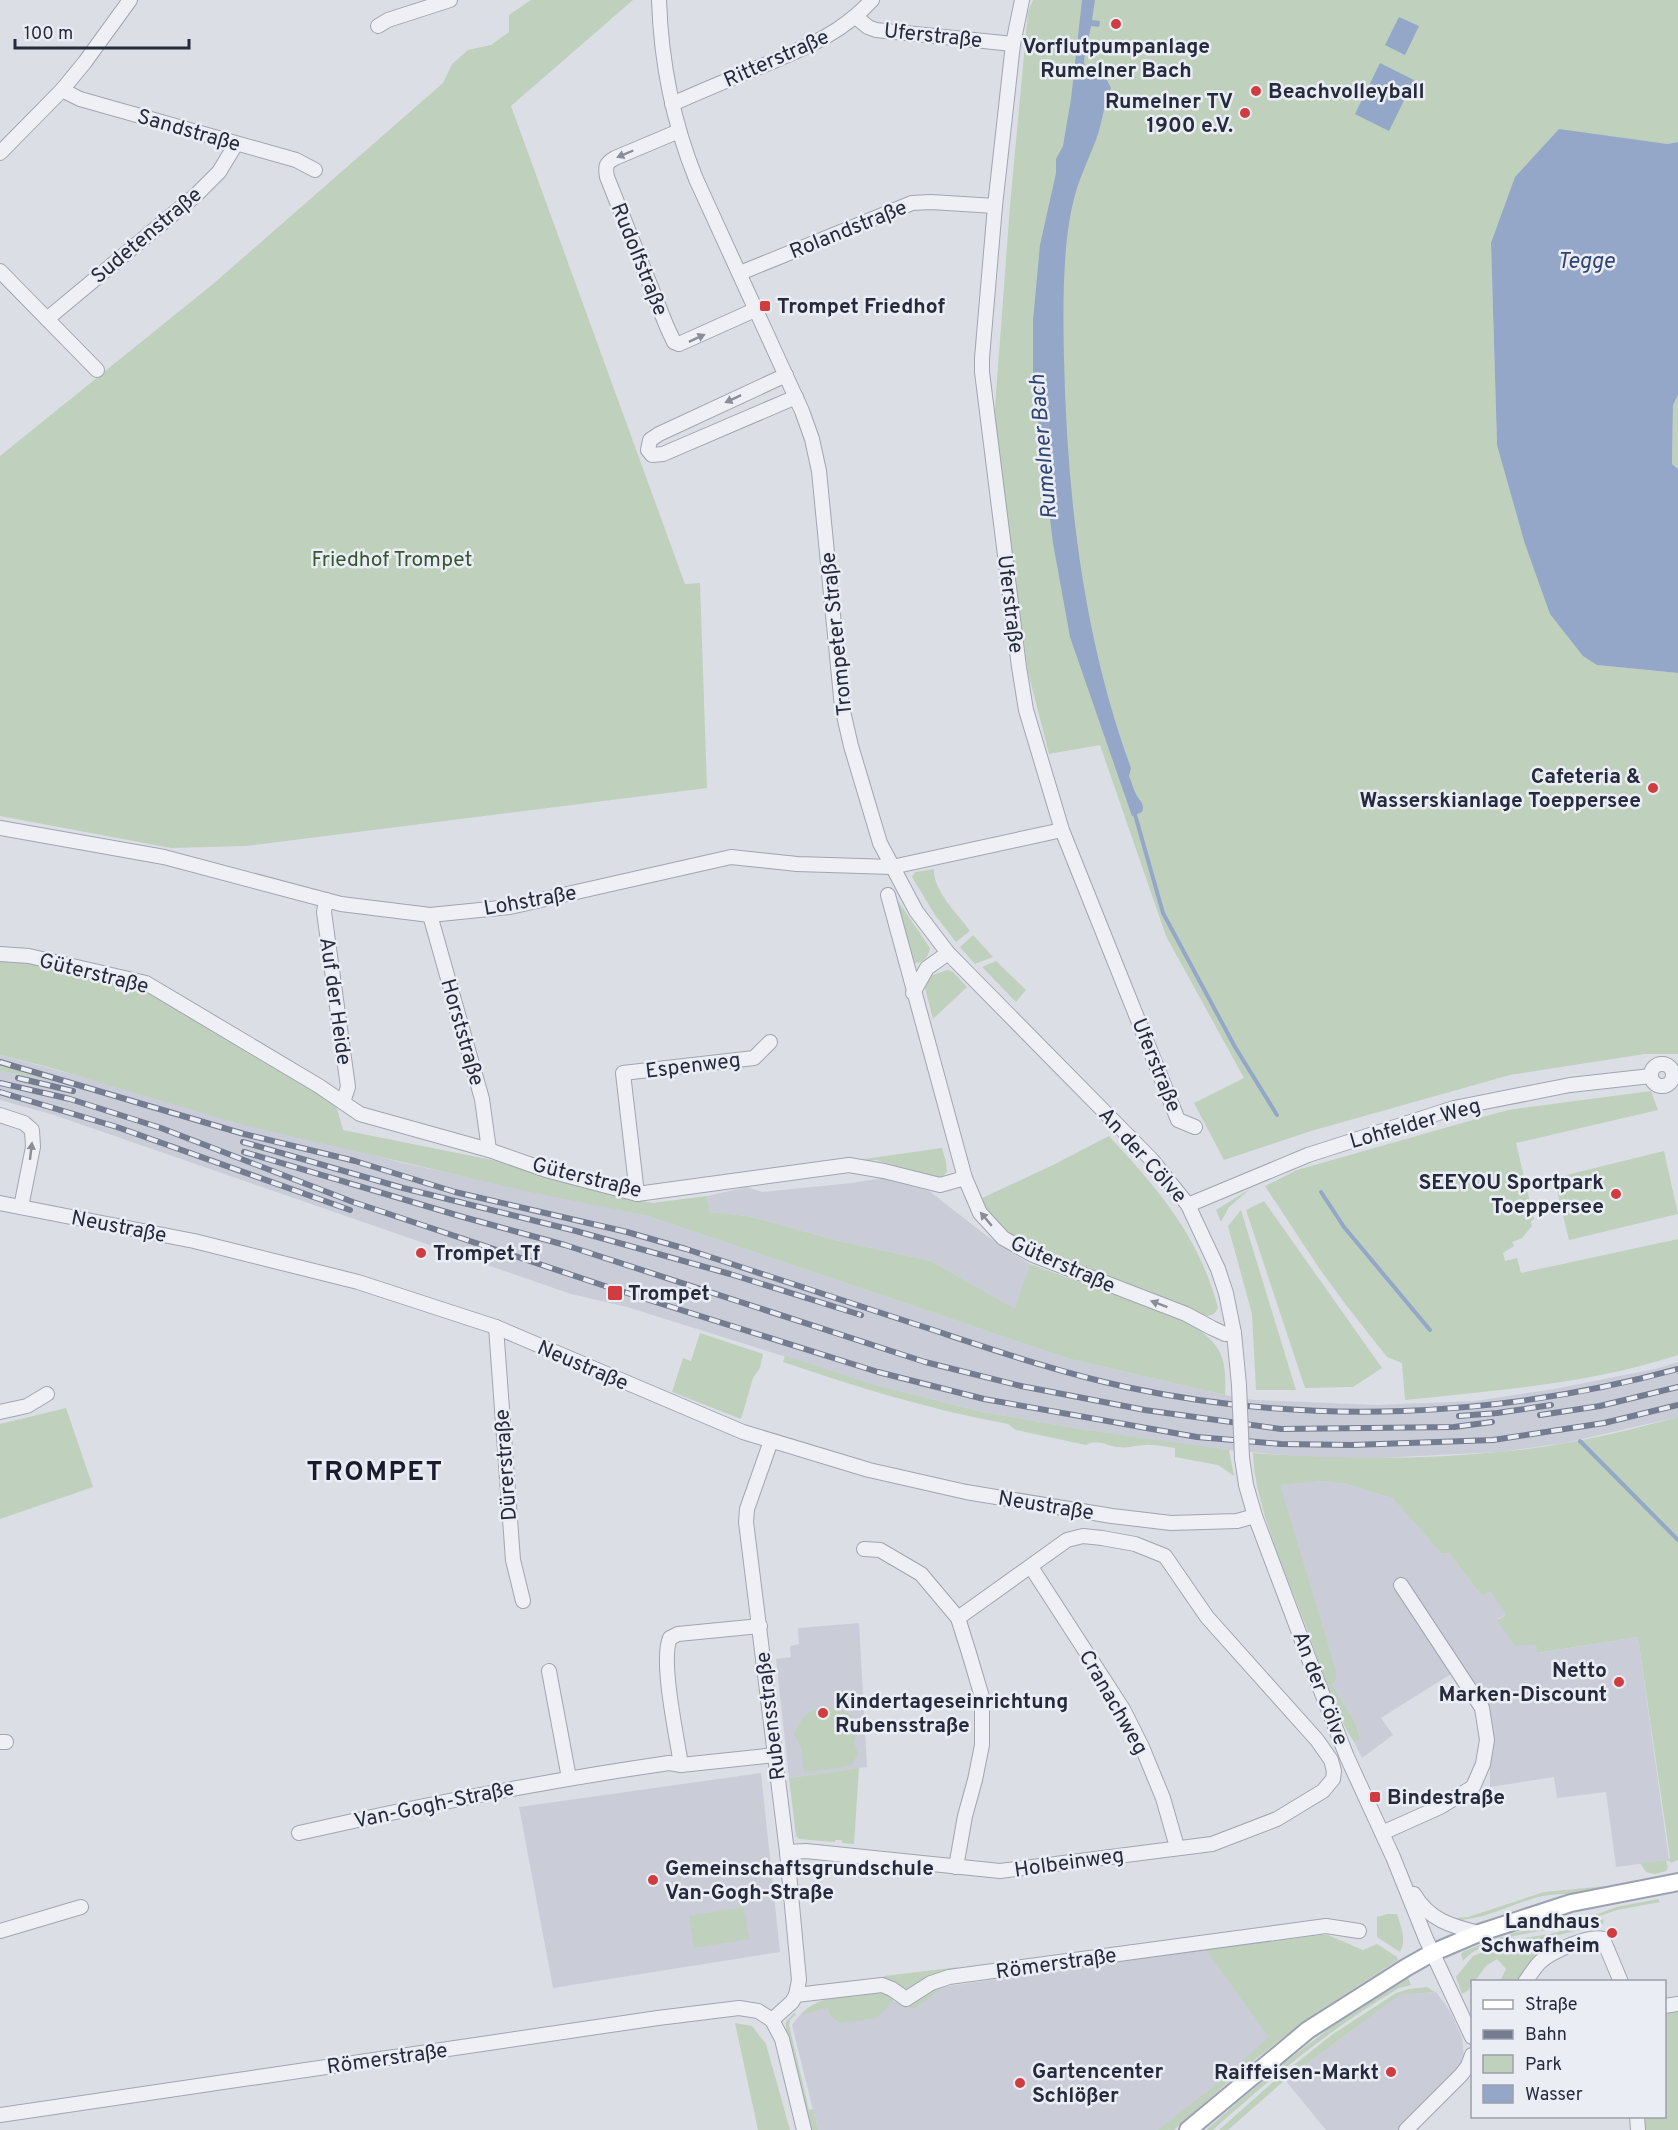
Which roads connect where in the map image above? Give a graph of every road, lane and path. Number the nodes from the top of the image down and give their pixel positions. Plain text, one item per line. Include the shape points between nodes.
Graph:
1 (130, 0) edge
2 (450, 0) edge
3 (660, 0) edge
4 (872, 0) edge
5 (1022, 0) edge
6 (856, 17) junction
7 (378, 26) dead end
8 (1013, 44) junction
9 (62, 90) junction
10 (672, 104) junction
11 (679, 131) junction
12 (236, 144) junction
13 (0, 153) edge
14 (315, 170) dead end
15 (995, 206) junction
16 (0, 271) edge
17 (740, 273) junction
18 (757, 309) junction
19 (47, 319) junction
20 (98, 370) dead end
21 (786, 375) junction
22 (796, 397) junction
23 (0, 828) edge
24 (1062, 830) junction
25 (892, 867) junction
26 (888, 895) dead end
27 (326, 900) junction
28 (430, 915) junction
29 (948, 952) junction
30 (0, 954) edge
31 (913, 993) junction
32 (770, 1042) dead end
33 (1651, 1076) dead end
34 (343, 1102) junction
35 (0, 1115) edge
36 (1195, 1127) dead end
37 (489, 1150) junction
38 (965, 1178) junction
39 (637, 1194) junction
40 (0, 1203) edge
41 (1188, 1205) junction
42 (21, 1207) junction
43 (496, 1327) junction
44 (1234, 1332) junction
45 (47, 1394) dead end
46 (0, 1412) edge
47 (771, 1441) junction
48 (1255, 1516) junction
49 (864, 1549) dead end
50 (1031, 1567) junction
51 (1401, 1584) dead end
52 (523, 1601) dead end
53 (958, 1618) junction
54 (760, 1626) junction
55 (549, 1671) dead end
56 (775, 1755) junction
57 (681, 1765) junction
58 (569, 1778) junction
59 (299, 1833) dead end
60 (1382, 1833) junction
61 (1177, 1847) junction
62 (787, 1852) junction
63 (1393, 1857) junction
64 (957, 1868) junction
65 (1678, 1882) edge
66 (81, 1907) dead end
67 (1359, 1931) dead end
68 (0, 1932) edge
69 (1479, 1933) junction
70 (1432, 1953) junction
71 (1527, 1980) edge
72 (1620, 1980) edge
73 (796, 1995) junction
74 (772, 2020) junction
75 (1471, 2033) edge
76 (1471, 2059) edge
77 (0, 2115) edge
78 (804, 2130) edge
79 (1188, 2130) edge
80 (1406, 2130) edge

1 - 9 street
2 - 7 street
3 - 10 street, Trompeter Straße
4 - 6 street, Ritterstraße
5 - 8 street, Uferstraße
6 - 8 street, Uferstraße via 876,30
6 - 10 street, Ritterstraße via 817,42
8 - 15 street, Uferstraße
9 - 12 street, Sandstraße via 80,99
9 - 13 street
10 - 11 street, Trompeter Straße
11 - 17 street, Trompeter Straße via 696,179
11 -> 18 street, Rudolfstraße via 608,162 605,167 674,342 686,343
12 - 14 street, Sandstraße via 296,160
12 - 19 street, Sudetenstraße via 219,172 196,195
15 - 17 street, Rolandstraße via 912,202
15 - 24 street, Uferstraße via 982,372 1026,710
16 - 19 street
17 - 18 street, Trompeter Straße
18 - 21 street, Trompeter Straße
19 - 20 street
21 - 22 street, Trompeter Straße
21 -> 22 street via 659,434 650,440 648,450 652,455 663,454
22 - 25 street, Trompeter Straße via 819,471 842,707 875,829
23 - 27 street, Lohstraße via 164,858
24 - 25 street, Lohstraße
24 - 36 street, Uferstraße via 1178,1120
25 - 28 street, Lohstraße via 731,857 510,907
25 - 29 street, An der Cölve via 916,911
26 - 31 street
27 - 28 street, Lohstraße
27 - 34 street, Auf der Heide via 324,912 348,1087
28 - 37 street, Horststraße via 482,1099
29 - 31 street via 927,968
29 - 41 street, An der Cölve via 1152,1160
30 - 34 street, Güterstraße via 28,956 146,984
31 - 38 street
32 - 39 street, Espenweg via 754,1058 623,1073
33 - 41 street, Lohfelder Weg via 1570,1085 1454,1108 1308,1155
34 - 37 street, Güterstraße via 372,1119
42 -> 35 street via 33,1147 32,1130
37 - 39 street, Güterstraße
38 - 39 street, Güterstraße via 940,1185 849,1165
44 -> 38 street, Güterstraße via 1225,1334 1212,1329 1186,1314 1033,1255 1003,1238 980,1214
40 - 42 street, Neustraße
41 - 44 street, An der Cölve via 1218,1269
42 - 43 street, Neustraße via 231,1249 358,1282
43 - 47 street, Neustraße via 681,1407
43 - 52 street, Dürerstraße via 513,1560
44 - 48 street, An der Cölve, bridge via 1242,1458
45 - 46 street via 27,1406
47 - 48 street, Neustraße via 869,1470 966,1492 1113,1516 1166,1522 1237,1521
47 - 54 street, Rubensstraße via 746,1522
48 - 60 street, An der Cölve via 1347,1757
49 - 53 street via 880,1550 921,1574
50 - 53 street
50 - 61 street, Cranachweg via 1123,1709 1163,1798
50 - 61 street, Holbeinweg via 1067,1540 1083,1536 1135,1544 1165,1556 1207,1617 1317,1740 1330,1760 1333,1779 1301,1806 1268,1824 1212,1844
51 - 60 street via 1482,1708 1487,1740 1483,1764 1473,1787
53 - 64 street via 982,1697 982,1745
54 - 56 street, Rubensstraße
54 - 57 street via 670,1638 666,1647 667,1667
55 - 58 street
56 - 57 street, Van-Gogh-Straße
56 - 62 street, Rubensstraße
57 - 58 street, Van-Gogh-Straße via 669,1763
58 - 59 street, Van-Gogh-Straße via 435,1802
60 - 63 street, An der Cölve
61 - 64 street, Holbeinweg via 1000,1871
62 - 64 street, Holbeinweg via 812,1851
62 - 73 street, Rubensstraße via 799,1980
63 - 69 street, An der Cölve via 1420,1905 1434,1918
63 - 70 street, An der Cölve
65 - 69 main road via 1570,1903
66 - 68 street
67 - 73 street, Römerstraße via 1326,1926 949,1977 906,1999 882,1985
69 - 70 main road
70 - 75 street, An der Cölve
70 - 79 main road via 1308,2030
71 - 72 street via 1541,1962 1567,1947 1597,1937 1603,1939
73 - 74 street
74 - 77 street, Römerstraße via 758,2011 739,2008
74 - 78 street via 782,2039
76 - 80 street via 1461,2075

